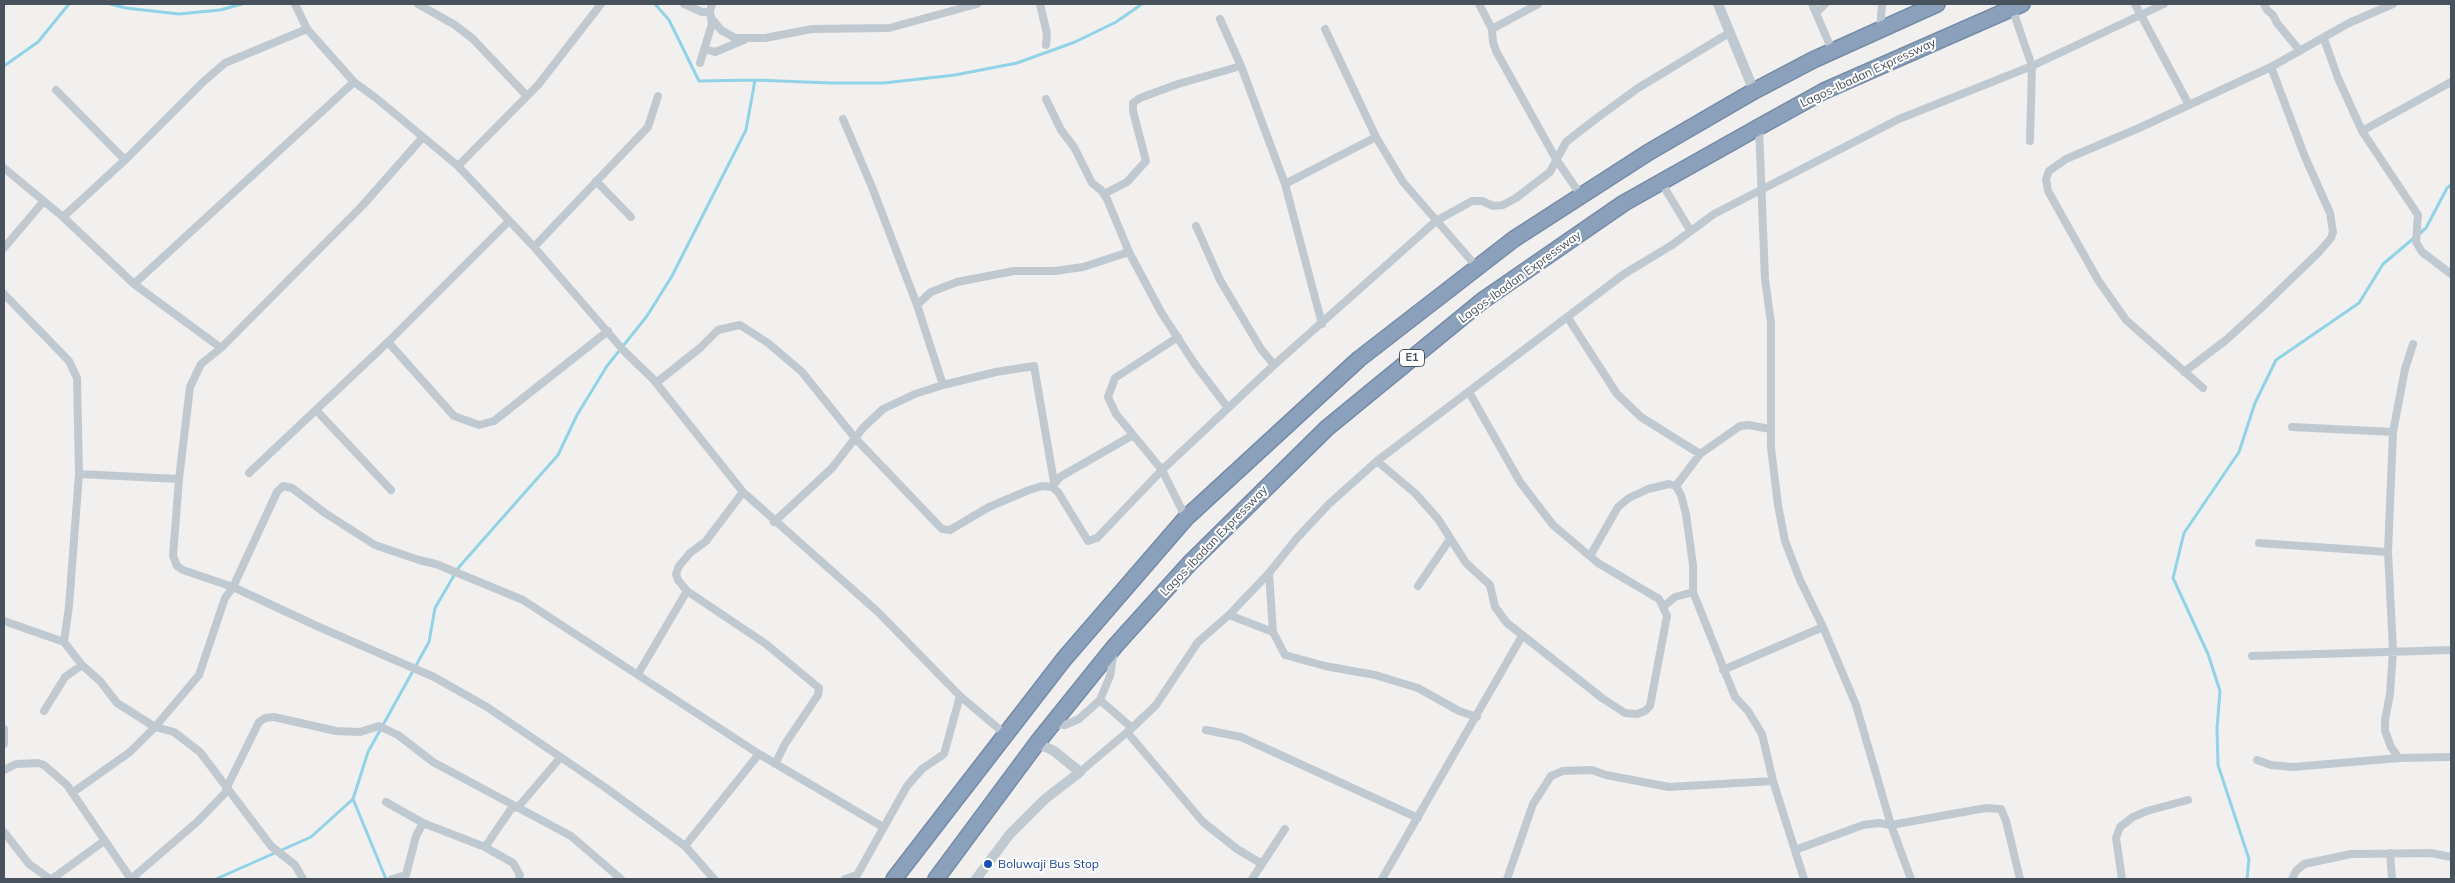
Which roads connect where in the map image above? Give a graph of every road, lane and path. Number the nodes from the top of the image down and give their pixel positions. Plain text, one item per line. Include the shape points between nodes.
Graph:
1 (295, 4) edge
2 (418, 4) edge
3 (601, 4) edge
4 (684, 4) edge
5 (977, 4) edge
6 (1040, 4) edge
7 (1479, 4) edge
8 (1538, 4) edge
9 (1718, 4) edge
10 (1812, 4) edge
11 (1825, 4) edge
12 (1882, 4) edge
13 (1937, 4) edge
14 (2134, 4) edge
15 (2164, 4) edge
16 (2264, 4) edge
17 (2393, 4) edge
18 (2017, 6) edge
19 (712, 12) edge
20 (1817, 12) junction
21 (2142, 15) junction
22 (1220, 19) dead end
23 (307, 29) junction
24 (1325, 29) dead end
25 (1492, 29) junction
26 (1880, 29) junction
27 (1729, 33) junction
28 (746, 39) junction
29 (2324, 39) junction
30 (1046, 45) dead end
31 (705, 49) junction
32 (1832, 50) junction
33 (2300, 51) junction
34 (700, 63) dead end
35 (1241, 66) junction
36 (2032, 66) junction
37 (2272, 67) junction
38 (354, 82) junction
39 (2451, 82) edge
40 (56, 90) dead end
41 (1754, 91) junction
42 (527, 96) junction
43 (658, 96) dead end
44 (1046, 99) dead end
45 (2189, 105) junction
46 (843, 119) dead end
47 (1759, 127) junction
48 (2362, 131) junction
49 (423, 137) junction
50 (1376, 138) junction
51 (2030, 141) dead end
52 (1556, 159) junction
53 (125, 160) junction
54 (458, 166) junction
55 (4, 168) edge
56 (596, 180) junction
57 (1661, 182) junction
58 (1285, 184) junction
59 (1763, 188) junction
60 (1104, 194) junction
61 (1580, 194) junction
62 (43, 202) junction
63 (631, 217) dead end
64 (63, 218) junction
65 (509, 221) junction
66 (1436, 221) junction
67 (1196, 226) dead end
68 (1690, 230) junction
69 (534, 247) junction
70 (4, 248) edge
71 (1129, 252) junction
72 (1476, 266) junction
73 (2451, 274) edge
74 (134, 284) junction
75 (4, 294) edge
76 (917, 305) junction
77 (1568, 318) junction
78 (1322, 324) junction
79 (608, 332) junction
80 (1178, 337) junction
81 (388, 342) junction
82 (2413, 344) dead end
83 (221, 348) junction
84 (1274, 365) junction
85 (2184, 372) junction
86 (656, 383) junction
87 (943, 385) junction
88 (2202, 388) dead end
89 (1470, 392) junction
90 (1228, 408) junction
91 (316, 410) junction
92 (2292, 428) dead end
93 (1770, 429) junction
94 (2393, 432) junction
95 (1133, 435) junction
96 (855, 438) junction
97 (1700, 454) junction
98 (1377, 461) junction
99 (1162, 470) junction
100 (249, 473) dead end
101 (79, 474) junction
102 (178, 479) junction
103 (1053, 484) junction
104 (1676, 486) junction
105 (390, 490) dead end
106 (744, 492) junction
107 (1186, 518) junction
108 (774, 522) junction
109 (1450, 539) junction
110 (2259, 543) dead end
111 (2388, 552) junction
112 (1590, 556) junction
113 (1269, 573) junction
114 (1418, 586) dead end
115 (233, 587) junction
116 (687, 590) junction
117 (1693, 592) junction
118 (1663, 607) junction
119 (1229, 615) junction
120 (4, 621) edge
121 (1823, 627) junction
122 (1273, 632) junction
123 (1522, 636) junction
124 (64, 642) junction
125 (1115, 646) junction
126 (2393, 650) junction
127 (2451, 650) edge
128 (2252, 656) dead end
129 (82, 665) junction
130 (1723, 670) junction
131 (638, 674) junction
132 (960, 696) junction
133 (1100, 700) junction
134 (44, 711) dead end
135 (1477, 718) junction
136 (1052, 724) junction
137 (156, 727) junction
138 (4, 729) edge
139 (1130, 730) junction
140 (1206, 730) dead end
141 (1005, 734) junction
142 (1037, 743) junction
143 (4, 744) edge
144 (759, 754) junction
145 (560, 758) junction
146 (2399, 758) junction
147 (2451, 758) edge
148 (2256, 760) dead end
149 (776, 764) junction
150 (4, 770) edge
151 (1080, 772) junction
152 (1773, 781) junction
153 (226, 790) junction
154 (72, 793) junction
155 (2188, 800) dead end
156 (386, 802) dead end
157 (519, 806) junction
158 (1418, 818) junction
159 (423, 823) junction
160 (1891, 825) junction
161 (883, 827) junction
162 (1285, 829) dead end
163 (4, 832) edge
164 (104, 841) junction
165 (484, 846) junction
166 (685, 846) junction
167 (1794, 850) junction
168 (2390, 853) junction
169 (2451, 856) edge
170 (1262, 864) junction
171 (51, 879) edge
172 (131, 879) edge
173 (303, 879) edge
174 (392, 879) edge
175 (519, 879) edge
176 (621, 879) edge
177 (714, 879) edge
178 (845, 879) edge
179 (894, 879) edge
180 (936, 879) edge
181 (976, 879) edge
182 (1252, 879) edge
183 (1382, 879) edge
184 (1507, 879) edge
185 (1804, 879) edge
186 (1911, 879) edge
187 (2020, 879) edge
188 (2122, 879) edge
189 (2292, 879) edge
190 (2392, 879) edge

1 - 23 street
2 - 42 street via 473,39
3 - 42 street
4 - 19 street via 702,12
5 - 28 street via 889,28 812,29
6 - 30 street
7 - 25 street
8 - 25 street
9 - 27 street
10 - 20 street
11 - 20 street
12 - 26 street
13 - 26 highway, E1
14 - 21 street
15 - 21 street
16 - 33 street
17 - 29 street via 2348,23
18 - 36 street
18 - 47 highway, Lagos-Ibadan Expressway / E1 via 1824,91
19 - 28 street via 721,30 734,38
19 - 31 street
20 - 32 street
21 - 36 street
21 - 45 street
22 - 35 street
23 - 38 street
23 - 53 street via 226,63 202,82
24 - 50 street
25 - 52 street via 1492,42
26 - 32 highway, E1
27 - 41 street
27 - 52 street via 1630,94 1566,142
28 - 31 street via 715,52
29 - 33 street
29 - 48 street
31 - 34 street
32 - 41 highway, E1
33 - 37 street
35 - 58 street
35 - 60 street via 1178,84 1133,103 1146,161 1127,182
36 - 51 street
36 - 59 street via 1898,119
37 - 45 street
37 - 85 street via 2330,213 2333,232 2319,252 2259,310
38 - 49 street
38 - 74 street
39 - 48 street
40 - 53 street
41 - 61 highway, E1
42 - 54 street
43 - 56 street via 648,127
44 - 60 street via 1060,130 1074,147 1092,183
45 - 85 street via 2066,159 2049,171 2046,179 2048,191 2085,258 2126,320
46 - 76 street
47 - 57 highway, Lagos-Ibadan Expressway / E1
47 - 59 street
48 - 73 street via 2418,215 2416,242 2422,252
49 - 54 street
49 - 83 street via 362,206
50 - 58 street
50 - 66 street via 1402,182
52 - 61 street
52 - 66 street via 1550,172 1534,186 1503,205 1472,201
53 - 64 street
54 - 65 street
55 - 62 street
56 - 63 street
56 - 69 street
57 - 68 street
57 - 125 highway, Lagos-Ibadan Expressway / E1 via 1624,203 1482,301 1327,428 1189,564
58 - 78 street
59 - 68 street
59 - 93 street via 1772,351
60 - 71 street
61 - 72 highway, E1
62 - 64 street
62 - 70 street
64 - 74 street
65 - 69 street
65 - 81 street
66 - 72 street
66 - 78 street
67 - 84 street via 1220,280
68 - 77 street via 1624,274
69 - 79 street
71 - 76 street via 1083,267 1014,271 957,282 931,292
71 - 80 street
72 - 107 highway, E1 via 1359,358
74 - 83 street
75 - 101 street via 69,361 76,378
76 - 87 street
77 - 89 street
77 - 97 street via 1617,394 1641,417
78 - 84 street
79 - 81 street via 494,422 479,425 454,416
79 - 86 street
80 - 90 street
80 - 95 street via 1115,378 1108,398
81 - 91 street
82 - 94 street
83 - 102 street via 201,364 190,387
84 - 90 street
85 - 88 street
86 - 96 street via 718,330 740,326 768,343 802,372
86 - 106 street
87 - 96 street via 883,409
87 - 103 street via 1034,366
89 - 98 street
89 - 112 street via 1520,482 1553,524
90 - 99 street
91 - 100 street
91 - 105 street
92 - 94 street
93 - 97 street via 1740,426
93 - 121 street via 1785,541
94 - 111 street
95 - 99 street
95 - 103 street
96 - 103 street via 942,529 950,530 989,507
96 - 108 street via 832,468
97 - 104 street
98 - 109 street via 1416,494
98 - 113 street via 1329,504
99 - 103 street via 1097,538 1088,541
99 - 107 street
101 - 102 street
101 - 124 street
102 - 115 street via 173,556 177,566
104 - 112 street via 1669,484 1629,498 1618,507
104 - 117 street via 1686,514
106 - 108 street
106 - 116 street via 706,541 679,566 678,580
107 - 141 highway, E1 via 1064,659
108 - 132 street via 878,612
109 - 114 street
109 - 123 street via 1466,563 1490,585 1495,607
110 - 111 street
111 - 126 street
112 - 118 street via 1659,599
113 - 119 street
113 - 122 street
115 - 131 street via 277,492 283,486 292,488 375,545 436,564 523,600
115 - 137 street via 225,598 199,675
115 - 145 street via 434,677 487,707
116 - 131 street
116 - 149 street via 766,644 819,688 818,695 785,744
117 - 118 street via 1675,597
117 - 130 street
118 - 123 street via 1667,616 1650,706 1637,714 1625,713 1602,698
119 - 122 street
119 - 139 street via 1198,642 1156,705
120 - 124 street
121 - 130 street
121 - 160 street via 1856,705
122 - 135 street via 1285,654 1418,688
123 - 135 street
124 - 129 street
125 - 133 street via 1110,676
125 - 136 highway, Lagos-Ibadan Expressway / E1
126 - 127 street
126 - 128 street
126 - 146 street via 2385,731
129 - 134 street via 65,678
129 - 137 street via 100,681 117,704
130 - 152 street via 1735,697 1762,734
131 - 144 street
132 - 141 street
132 - 161 street via 944,754 922,769 907,786
133 - 136 street via 1079,719 1065,725
133 - 139 street
135 - 158 street via 1456,748
136 - 142 highway, Lagos-Ibadan Expressway / E1
137 - 153 street via 174,732 200,752
137 - 154 street via 130,752
138 - 143 street
139 - 151 street
139 - 170 street via 1203,822
140 - 158 street via 1241,737
141 - 179 highway, E1
142 - 151 street via 1054,751
142 - 180 highway, Lagos-Ibadan Expressway / E1
144 - 149 street
144 - 166 street
145 - 157 street
145 - 166 street
146 - 147 street
146 - 148 street via 2293,767
149 - 161 street
150 - 154 street via 16,764 38,763 67,785
151 - 181 street via 1045,799 1010,834
152 - 167 street
152 - 184 street via 1669,787 1592,770 1564,771 1551,776 1533,804
153 - 157 street via 259,722 274,718 336,731 360,732 379,726 398,735 434,762
153 - 172 street via 198,822
153 - 173 street via 271,846 295,866
154 - 164 street
155 - 188 street via 2147,811 2120,827 2116,838
156 - 159 street
157 - 165 street via 511,809
157 - 176 street via 571,836
158 - 183 street
159 - 165 street
159 - 174 street via 416,836 406,875
160 - 167 street via 1863,825
160 - 186 street
160 - 187 street via 2001,808
161 - 178 street via 857,875
162 - 170 street
163 - 171 street via 29,864
164 - 171 street
164 - 172 street
165 - 175 street via 513,863
166 - 177 street
167 - 185 street
168 - 169 street
168 - 189 street via 2351,854 2312,862 2299,867
168 - 190 street
170 - 182 street

